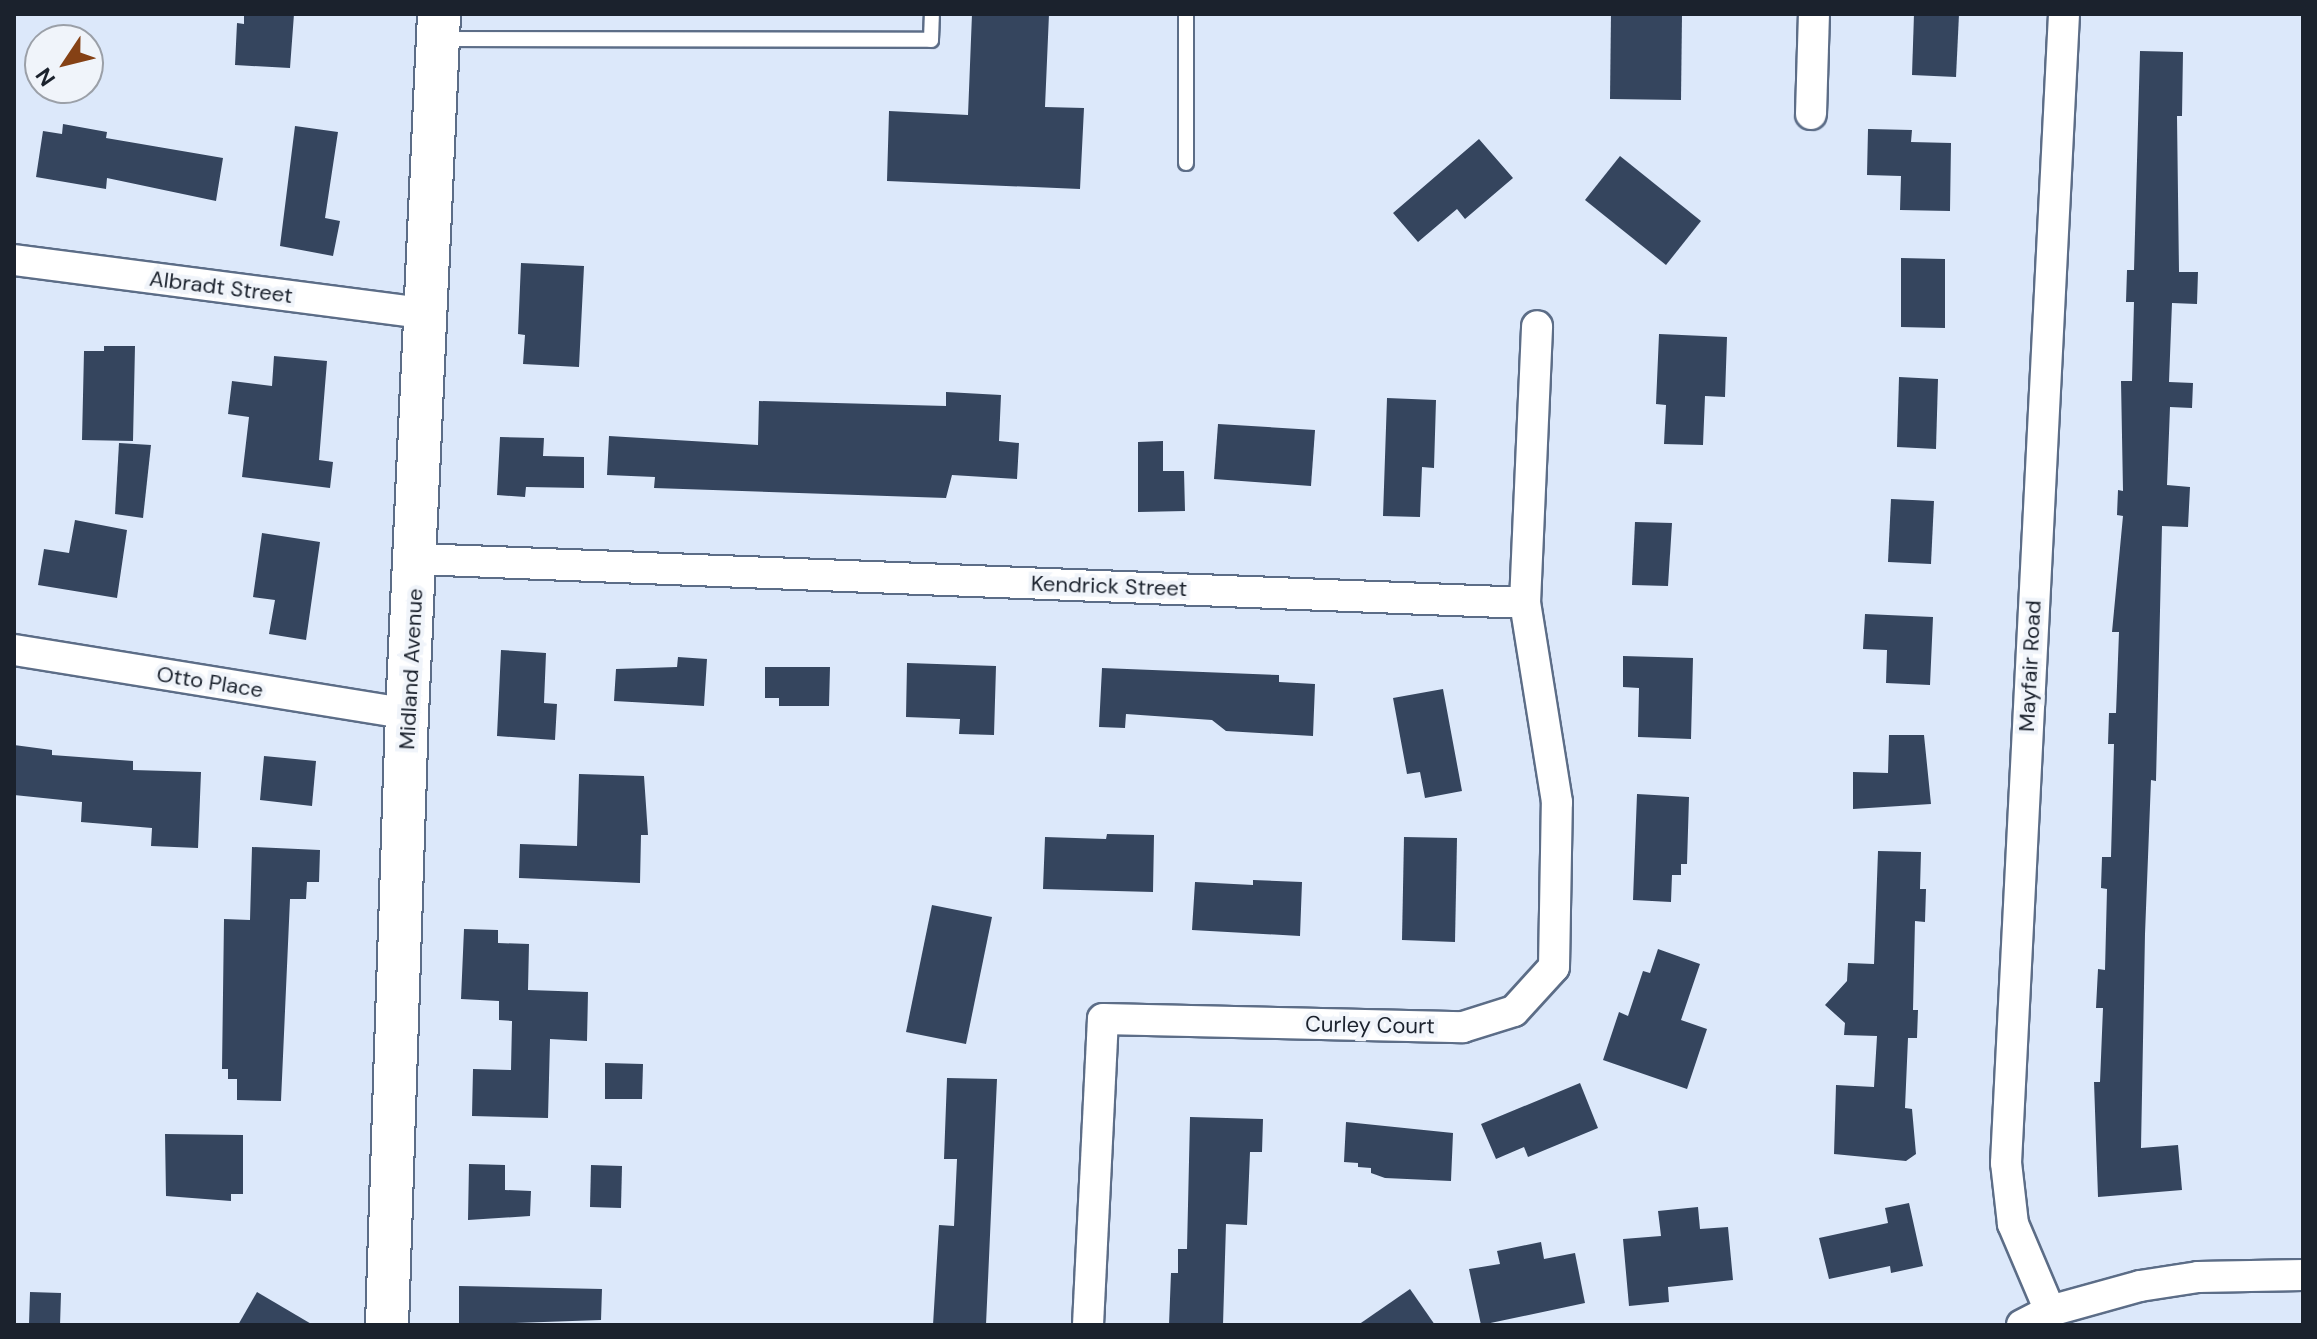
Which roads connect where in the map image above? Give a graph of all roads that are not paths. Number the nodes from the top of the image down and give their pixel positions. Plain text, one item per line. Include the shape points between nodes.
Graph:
1 (932, 14) edge
2 (1186, 14) edge
3 (1814, 14) edge
4 (2064, 14) edge
5 (439, 26) edge
6 (1811, 114) dead end
7 (1186, 163) dead end
8 (14, 260) edge
9 (427, 314) junction
10 (1537, 326) dead end
11 (417, 559) junction
12 (1525, 603) junction
13 (14, 650) edge
14 (407, 714) junction
15 (2303, 1275) edge
16 (2050, 1311) junction
17 (387, 1325) edge
18 (1088, 1325) edge
19 (2022, 1325) edge

1 - 5 lane via 931,40
2 - 7 lane
3 - 6 street
4 - 16 street, Mayfair Road via 2006,1163 2013,1224
5 - 9 street, Midland Avenue
8 - 9 street, Albradt Street
9 - 11 street, Midland Avenue
10 - 12 street
11 - 12 street, Kendrick Street
11 - 14 street, Midland Avenue
12 - 18 street, Curley Court via 1557,802 1554,967 1514,1011 1463,1027 1103,1019
13 - 14 street, Otto Place
14 - 17 street, Midland Avenue
15 - 16 street via 2198,1277
16 - 19 street

